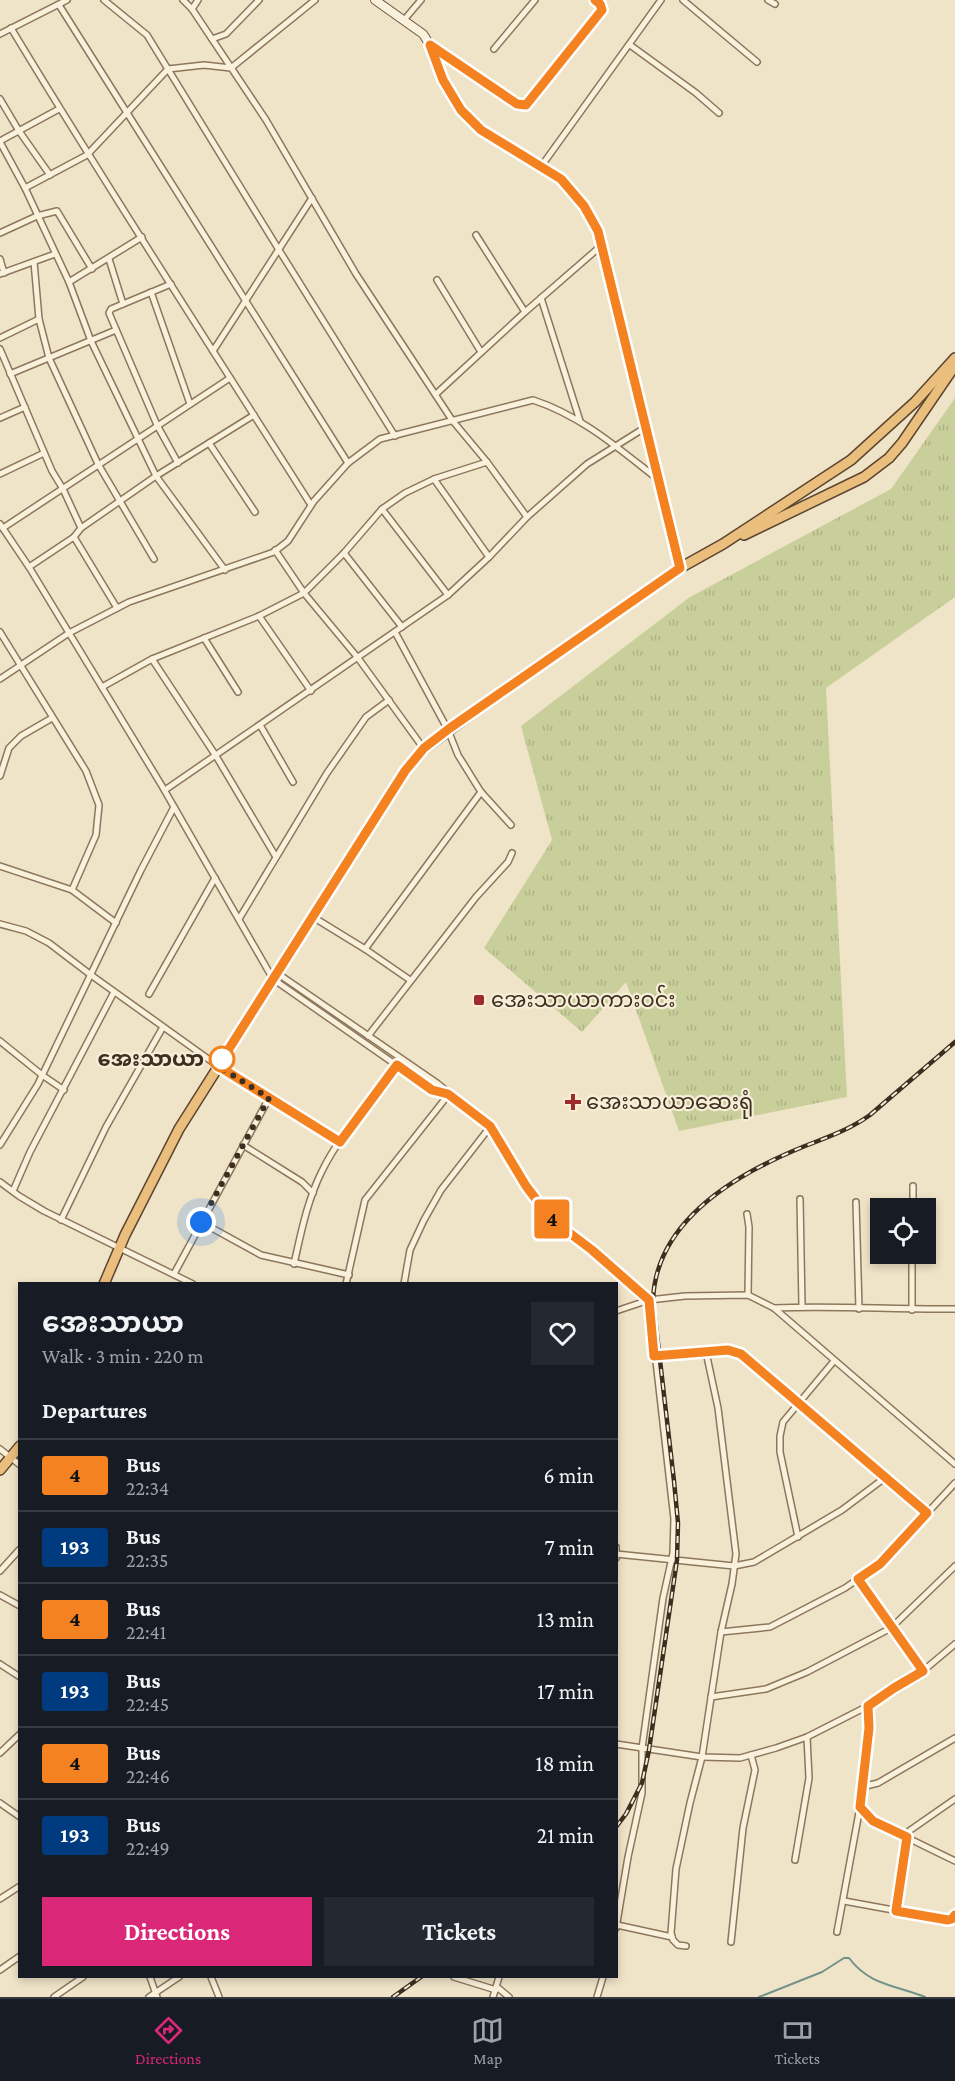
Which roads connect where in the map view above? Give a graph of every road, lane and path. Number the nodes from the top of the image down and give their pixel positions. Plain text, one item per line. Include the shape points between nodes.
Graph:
1 (67, 0) edge
2 (104, 0) edge
3 (183, 0) edge
4 (198, 0) edge
5 (259, 0) edge
6 (315, 0) edge
7 (375, 0) edge
8 (421, 0) edge
9 (533, 0) edge
10 (595, 0) edge
11 (661, 0) edge
12 (683, 0) edge
13 (768, 0) edge
14 (775, 4) dead end
15 (59, 5) junction
16 (192, 9) junction
17 (404, 20) junction
18 (11, 28) junction
19 (0, 34) edge
20 (212, 39) junction
21 (430, 45) junction
22 (630, 45) junction
23 (494, 49) dead end
24 (757, 62) dead end
25 (231, 68) junction
26 (168, 69) junction
27 (0, 99) edge
28 (59, 109) junction
29 (128, 112) junction
30 (719, 113) dead end
31 (19, 131) junction
32 (0, 141) edge
33 (87, 155) junction
34 (540, 168) junction
35 (50, 175) junction
36 (25, 188) junction
37 (312, 198) junction
38 (38, 216) junction
39 (0, 233) edge
40 (476, 235) dead end
41 (142, 237) junction
42 (602, 245) junction
43 (279, 250) junction
44 (55, 254) junction
45 (0, 259) edge
46 (109, 259) junction
47 (34, 262) junction
48 (92, 269) junction
49 (2, 273) edge
50 (437, 280) dead end
51 (69, 282) junction
52 (171, 284) junction
53 (151, 292) junction
54 (541, 298) junction
55 (247, 300) junction
56 (123, 304) junction
57 (525, 312) junction
58 (39, 319) junction
59 (116, 330) junction
60 (0, 338) edge
61 (91, 341) junction
62 (0, 349) edge
63 (213, 351) junction
64 (481, 352) junction
65 (49, 358) junction
66 (955, 358) edge
67 (955, 365) edge
68 (10, 374) junction
69 (230, 378) junction
70 (436, 394) junction
71 (190, 404) junction
72 (25, 408) junction
73 (0, 409) edge
74 (254, 415) junction
75 (2, 418) edge
76 (452, 420) junction
77 (580, 421) junction
78 (157, 425) junction
79 (646, 427) junction
80 (395, 436) junction
81 (137, 440) junction
82 (209, 443) junction
83 (616, 446) junction
84 (44, 453) junction
85 (487, 462) junction
86 (178, 463) junction
87 (348, 463) junction
88 (98, 464) junction
89 (0, 474) edge
90 (156, 476) junction
91 (434, 479) junction
92 (659, 480) junction
93 (63, 489) junction
94 (119, 502) junction
95 (311, 506) junction
96 (382, 509) junction
97 (255, 512) dead end
98 (527, 516) junction
99 (2, 526) edge
100 (81, 528) junction
101 (74, 537) junction
102 (723, 544) junction
103 (275, 550) junction
104 (344, 553) junction
105 (489, 557) junction
106 (154, 560) dead end
107 (29, 567) junction
108 (680, 568) junction
109 (225, 570) junction
110 (304, 593) junction
111 (448, 596) junction
112 (117, 608) junction
113 (259, 616) junction
114 (402, 627) junction
115 (0, 632) edge
116 (395, 632) junction
117 (69, 633) junction
118 (204, 638) junction
119 (358, 658) junction
120 (152, 659) junction
121 (20, 666) junction
122 (0, 679) edge
123 (102, 687) junction
124 (311, 691) junction
125 (238, 692) dead end
126 (389, 700) junction
127 (52, 718) junction
128 (260, 726) junction
129 (448, 730) junction
130 (424, 748) junction
131 (216, 756) junction
132 (0, 776) edge
133 (293, 782) dead end
134 (165, 790) junction
135 (481, 792) junction
136 (174, 807) junction
137 (511, 825) dead end
138 (512, 854) dead end
139 (276, 857) junction
140 (0, 866) edge
141 (215, 878) junction
142 (72, 890) junction
143 (313, 917) junction
144 (239, 919) junction
145 (116, 923) junction
146 (0, 924) edge
147 (365, 949) junction
148 (91, 975) junction
149 (275, 976) junction
150 (411, 980) junction
151 (114, 992) junction
152 (149, 994) dead end
153 (163, 1027) junction
154 (368, 1036) junction
155 (0, 1041) edge
156 (401, 1058) junction
157 (397, 1065) junction
158 (218, 1066) junction
159 (42, 1075) junction
160 (64, 1090) junction
161 (448, 1094) junction
162 (269, 1098) junction
163 (490, 1126) junction
164 (340, 1142) junction
165 (0, 1145) edge
166 (243, 1145) junction
167 (0, 1182) edge
168 (913, 1186) dead end
169 (13, 1191) junction
170 (313, 1193) junction
171 (913, 1198) edge
172 (801, 1199) dead end
173 (856, 1202) dead end
174 (747, 1214) dead end
175 (61, 1220) junction
176 (201, 1222) junction
177 (120, 1248) junction
178 (294, 1264) junction
179 (912, 1264) edge
180 (174, 1274) junction
181 (349, 1275) junction
182 (105, 1282) edge
183 (184, 1282) edge
184 (347, 1282) edge
185 (404, 1282) edge
186 (748, 1295) junction
187 (649, 1300) junction
188 (802, 1306) junction
189 (774, 1308) junction
190 (859, 1309) junction
191 (955, 1309) edge
192 (618, 1310) edge
193 (912, 1310) junction
194 (706, 1352) junction
195 (654, 1356) junction
196 (834, 1361) junction
197 (800, 1403) junction
198 (0, 1449) edge
199 (18, 1449) edge
200 (11, 1458) junction
201 (18, 1463) edge
202 (955, 1464) edge
203 (0, 1470) edge
204 (886, 1477) junction
205 (955, 1483) edge
206 (927, 1513) junction
207 (798, 1537) junction
208 (18, 1551) edge
209 (618, 1556) edge
210 (671, 1559) junction
211 (734, 1566) junction
212 (955, 1566) edge
213 (0, 1571) edge
214 (858, 1579) junction
215 (0, 1594) edge
216 (18, 1605) edge
217 (891, 1628) junction
218 (721, 1632) junction
219 (955, 1644) edge
220 (2, 1666) edge
221 (923, 1671) junction
222 (0, 1673) edge
223 (18, 1676) edge
224 (711, 1697) junction
225 (868, 1706) junction
226 (18, 1736) edge
227 (807, 1737) junction
228 (955, 1738) edge
229 (618, 1744) edge
230 (642, 1748) junction
231 (0, 1753) edge
232 (751, 1755) junction
233 (702, 1757) junction
234 (862, 1787) junction
235 (955, 1799) edge
236 (0, 1803) edge
237 (860, 1807) junction
238 (18, 1816) edge
239 (907, 1837) junction
240 (795, 1860) dead end
241 (955, 1861) edge
242 (18, 1887) edge
243 (0, 1899) edge
244 (844, 1901) junction
245 (896, 1911) junction
246 (955, 1915) edge
247 (618, 1921) edge
248 (618, 1927) edge
249 (837, 1932) dead end
250 (672, 1936) junction
251 (731, 1942) dead end
252 (686, 1946) dead end
253 (18, 1957) edge
254 (0, 1970) edge
255 (82, 1978) edge
256 (150, 1978) edge
257 (178, 1978) edge
258 (211, 1978) edge
259 (458, 1978) edge
260 (499, 1978) edge
261 (603, 1978) edge
262 (496, 1989) junction
263 (156, 1995) edge
264 (54, 1997) edge
265 (149, 1997) edge
266 (219, 1997) edge
267 (493, 1997) edge
268 (509, 1997) edge
269 (597, 1997) edge

1 - 15 street
2 - 26 street via 147,35
3 - 16 street
4 - 16 street
5 - 20 street via 226,34
6 - 25 street
7 - 17 main road
8 - 17 street
9 - 23 street
10 - 21 street via 602,10 526,105 517,104
11 - 22 street
12 - 24 street
13 - 14 street
15 - 18 street
15 - 29 street
16 - 20 street
17 - 21 main road via 423,34
18 - 19 street
18 - 28 street
20 - 25 street
21 - 34 main road via 443,80 461,110 481,130
22 - 30 street
22 - 34 street
25 - 26 street via 204,65
25 - 37 street
26 - 29 street
26 - 43 street
27 - 31 street
28 - 31 street
28 - 33 street
29 - 33 street
29 - 55 street
31 - 32 street
31 - 35 street
32 - 36 street
33 - 35 street
33 - 41 street
34 - 42 main road via 561,179 584,206
35 - 36 street
36 - 38 street
37 - 43 street
37 - 70 street via 356,274
38 - 39 street
38 - 44 street
38 - 48 street via 58,212
40 - 57 street
41 - 46 street
41 - 52 street
42 - 54 street
42 - 79 main road
43 - 55 street
43 - 80 street
44 - 47 street
44 - 51 street
45 - 49 street
46 - 48 street
46 - 56 street
47 - 49 street
47 - 58 street
48 - 51 street
50 - 64 street
51 - 61 street
52 - 53 street
52 - 63 street
53 - 56 street
53 - 71 street
54 - 57 street
54 - 77 street
55 - 63 street
55 - 87 street
56 - 59 street via 109,313
57 - 64 street
58 - 60 street
58 - 65 street
59 - 61 street
59 - 78 street
61 - 65 street
61 - 81 street
62 - 68 street
63 - 69 street
64 - 70 street
65 - 68 street
65 - 88 street
66 - 102 highway via 915,402 851,460
67 - 102 highway via 902,443 877,468
68 - 72 street
69 - 71 street
69 - 74 street
70 - 76 street
71 - 78 street
72 - 75 street
72 - 84 street
73 - 75 street
74 - 82 street
74 - 95 street
76 - 77 street via 533,400
76 - 80 street
76 - 85 street
77 - 83 street
78 - 81 street
78 - 86 street
79 - 83 street
79 - 92 main road
80 - 87 street via 380,439
81 - 88 street
81 - 90 street
82 - 86 street
82 - 97 street
83 - 92 street
83 - 98 street via 587,464
84 - 89 street
84 - 93 street
85 - 91 street
85 - 98 street
86 - 90 street
87 - 95 street
88 - 93 street
88 - 94 street
90 - 94 street
90 - 109 street
91 - 96 street
91 - 105 street
92 - 108 main road
93 - 99 street
93 - 100 street
94 - 100 street
94 - 106 street
95 - 103 street via 288,541
96 - 104 street
96 - 111 street
98 - 105 street
99 - 107 street
100 - 101 street
101 - 107 street
101 - 112 street
102 - 108 highway
103 - 109 street
103 - 110 street
104 - 110 street
104 - 114 street
105 - 111 street
107 - 117 street
108 - 129 highway
109 - 112 street
110 - 113 street
110 - 119 street
111 - 114 street
112 - 117 street
113 - 118 street
113 - 124 street
114 - 116 street
115 - 121 street
116 - 119 street
116 - 129 street
117 - 121 street
117 - 123 street
118 - 120 street
118 - 125 street
119 - 124 street
119 - 126 street
120 - 123 street
120 - 131 street
121 - 122 street
121 - 127 street
123 - 134 street
124 - 128 street
126 - 130 street
126 - 139 street via 366,717 327,772
127 - 132 street via 9,748
127 - 142 street via 86,771 99,804 96,835
128 - 131 street
128 - 133 street
129 - 130 highway
129 - 135 street
130 - 143 highway via 405,771
131 - 134 street
131 - 139 street
134 - 136 street
135 - 137 street
135 - 147 street
136 - 141 street
136 - 145 street
138 - 150 street
139 - 144 street
140 - 142 street
141 - 144 street
141 - 152 street
142 - 145 street
143 - 147 street
143 - 149 highway
144 - 149 street
145 - 148 street
146 - 148 street via 49,943
147 - 150 street
148 - 151 street
148 - 159 street
149 - 154 street
149 - 157 street
149 - 158 highway
150 - 154 street
151 - 153 street
151 - 160 street
153 - 158 street
153 - 175 street via 106,1127
154 - 156 street
155 - 159 street
156 - 157 street
156 - 161 street
157 - 161 street via 432,1090
157 - 164 street
158 - 162 street
158 - 177 highway via 179,1129
159 - 160 street
159 - 165 street
160 - 169 street
161 - 163 street
161 - 181 street via 365,1200
162 - 164 street
162 - 166 street
163 - 185 street via 441,1190 424,1220 410,1250
163 - 187 street via 551,1219
164 - 170 street
166 - 170 street
166 - 176 street
167 - 169 street
168 - 171 street
169 - 175 street
170 - 178 street
172 - 188 street
173 - 190 street
174 - 186 street
175 - 177 street
176 - 178 street via 261,1255
176 - 180 street
177 - 180 street
177 - 182 highway
178 - 181 street
179 - 193 street
180 - 183 street
181 - 184 street
186 - 187 street
186 - 189 street
187 - 192 street
187 - 195 street
188 - 189 street
188 - 190 street
189 - 196 street
190 - 193 street
191 - 193 street
194 - 195 street
194 - 197 street via 728,1350 741,1354
194 - 211 street via 718,1408 736,1554
195 - 210 street via 675,1519
196 - 197 street
196 - 202 street
197 - 204 street
197 - 207 street via 783,1422 780,1436
198 - 200 street
199 - 200 highway
200 - 201 street
200 - 203 highway
204 - 206 street
204 - 207 street
205 - 206 street
206 - 214 street via 880,1564
207 - 211 street via 754,1562
208 - 213 street
209 - 210 street
210 - 211 street
210 - 230 street
211 - 218 street
212 - 217 street
214 - 217 street
214 - 218 street via 770,1627
215 - 216 street
217 - 221 street
217 - 224 street via 766,1689
218 - 224 street
219 - 221 street
220 - 222 street
220 - 223 street
221 - 225 street
224 - 233 street
225 - 227 street
225 - 234 street
226 - 231 street
227 - 232 street
227 - 240 street via 809,1778
228 - 234 street via 878,1783
229 - 230 street
230 - 233 street
230 - 247 street via 642,1793
232 - 233 street
232 - 251 street via 754,1770 743,1828
233 - 250 street via 676,1869
234 - 237 street
235 - 239 street via 914,1825
236 - 238 street
237 - 239 street via 873,1821
237 - 244 street
239 - 241 street
239 - 245 street
242 - 243 street
244 - 245 street
244 - 249 street
245 - 246 street via 948,1920
248 - 250 street
250 - 252 street via 678,1945
253 - 254 street
255 - 264 street
256 - 263 street
257 - 263 street
258 - 266 street
259 - 262 street
260 - 262 street
261 - 269 street
262 - 267 street
262 - 268 street
263 - 265 street

